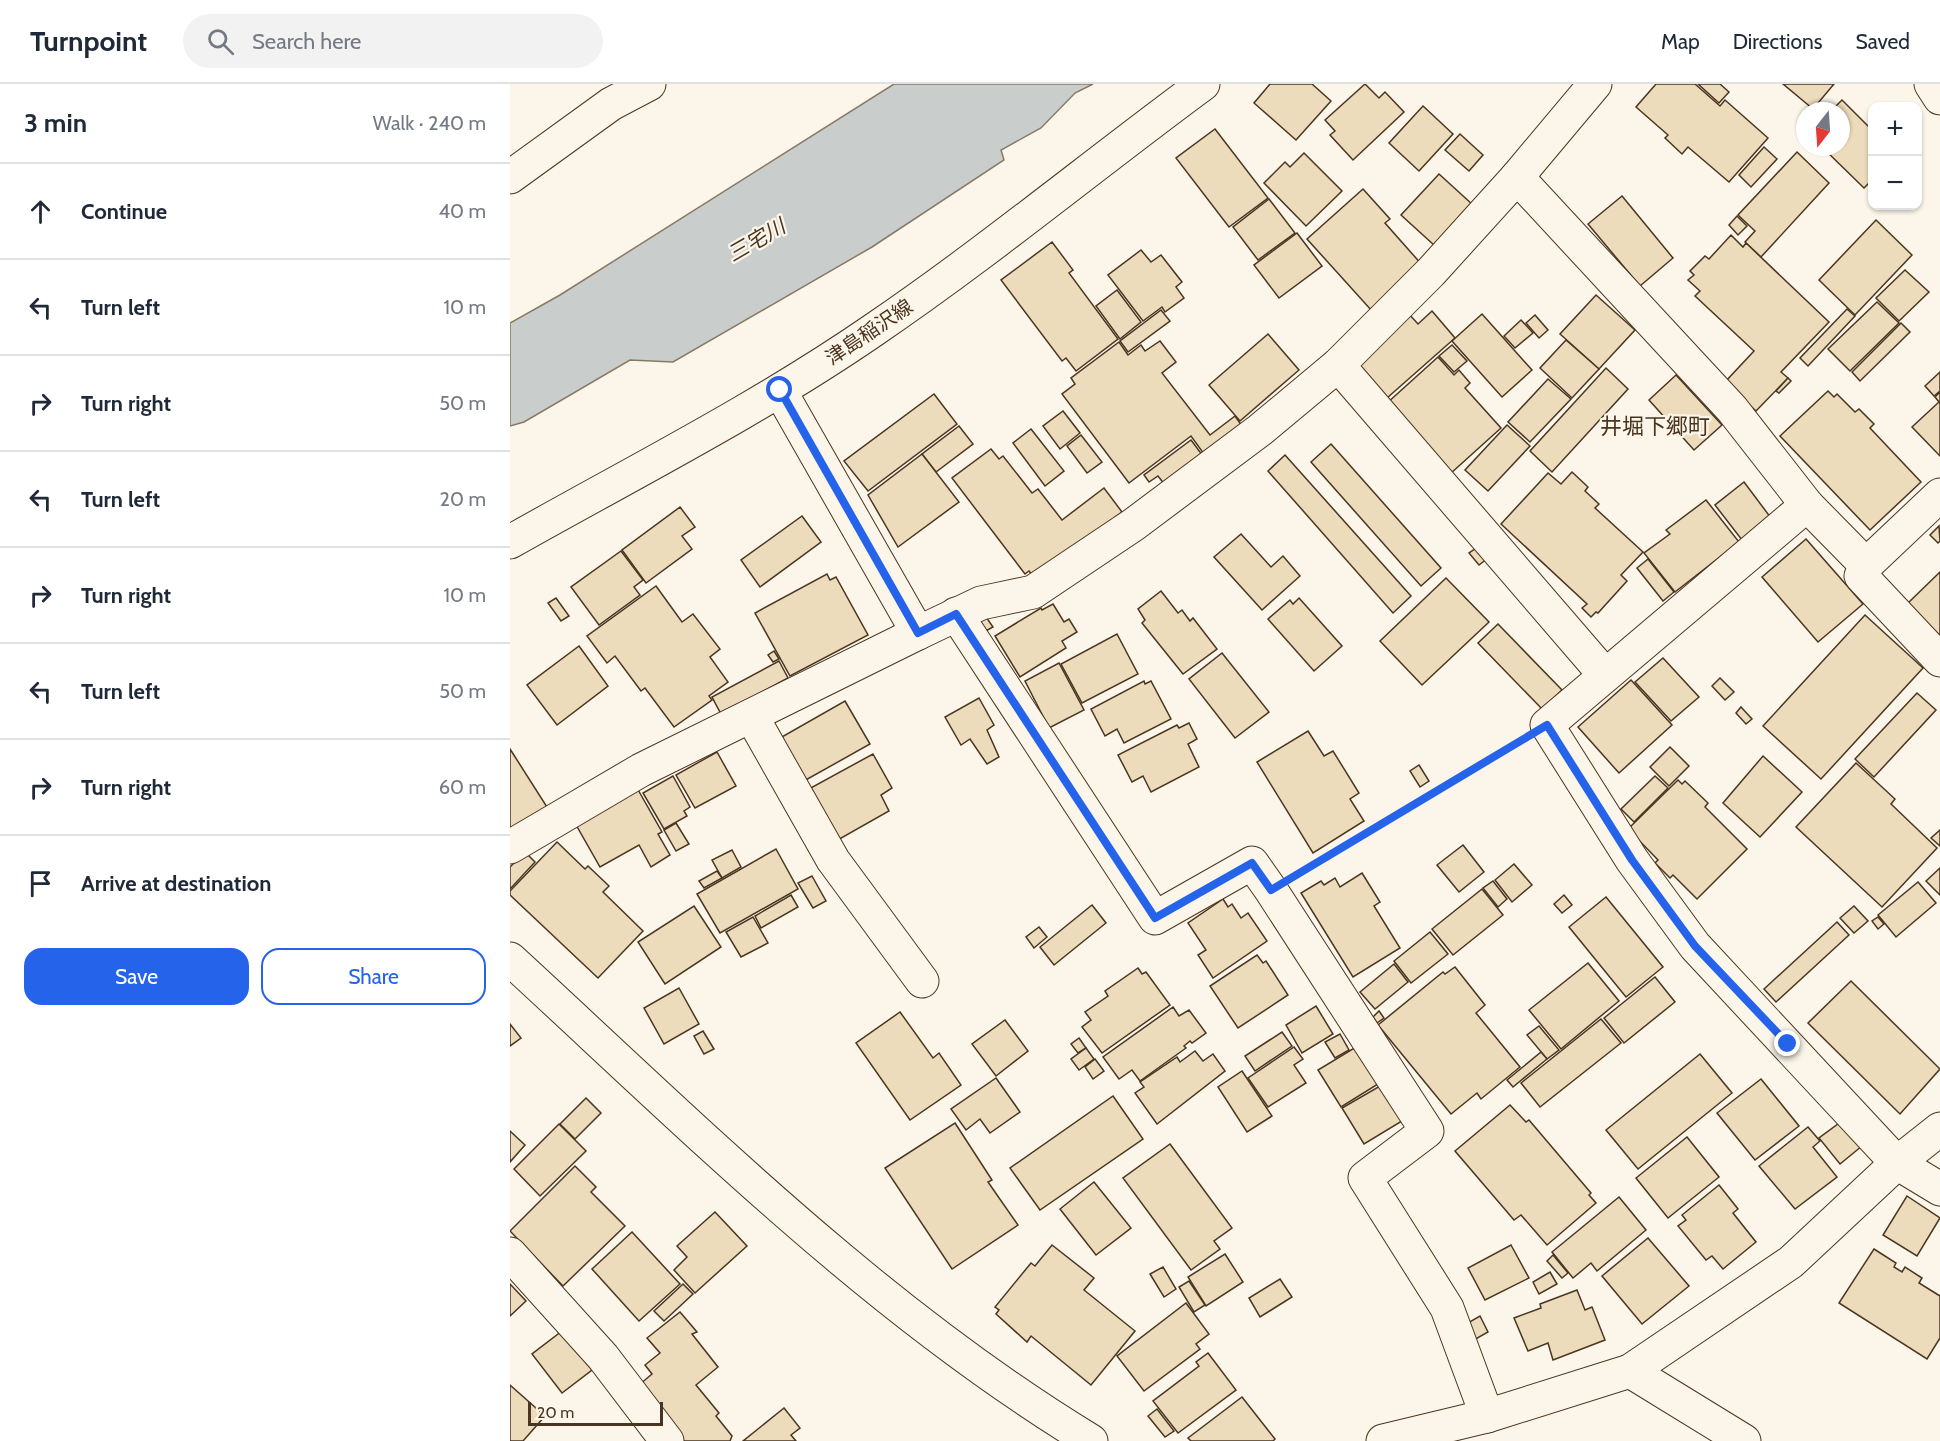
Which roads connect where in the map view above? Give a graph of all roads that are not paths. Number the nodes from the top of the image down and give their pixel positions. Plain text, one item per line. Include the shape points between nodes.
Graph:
1 (649, 84) edge
2 (1203, 84) edge
3 (1595, 84) edge
4 (1931, 84) edge
5 (605, 94) edge
6 (1940, 98) edge
7 (510, 177) edge
8 (1517, 177) junction
9 (1338, 365) junction
10 (780, 390) junction
11 (1940, 495) edge
12 (1807, 506) junction
13 (510, 542) edge
14 (1866, 565) junction
15 (956, 614) junction
16 (918, 633) junction
17 (1940, 660) edge
18 (1605, 675) junction
19 (752, 717) junction
20 (510, 847) edge
21 (510, 958) edge
22 (922, 981) dead end
23 (1940, 1129) edge
24 (1897, 1163) junction
25 (1940, 1189) edge
26 (510, 1254) edge
27 (1630, 1371) junction
28 (1487, 1416) junction
29 (667, 1441) edge
30 (1091, 1441) edge
31 (1383, 1441) edge
32 (1744, 1441) edge

1 - 5 street
2 - 10 street, 津島稲沢線 via 1011,231 874,330
3 - 8 street
4 - 6 street
5 - 7 street
8 - 9 street via 1431,272
8 - 12 street via 1732,410
9 - 15 street via 1170,498 1033,592 981,603
9 - 18 street
10 - 13 street, 津島稲沢線
10 - 16 street
11 - 14 street
12 - 14 street
12 - 18 street
14 - 17 street via 1861,576
15 - 16 street
15 - 28 street via 1155,918 1252,863 1271,890 1427,1131 1365,1178 1447,1308
16 - 19 street
18 - 24 street via 1547,725 1632,860 1695,946
19 - 20 street via 641,770
19 - 22 street via 833,860
21 - 30 street via 792,1218 925,1328
23 - 24 street
24 - 25 street
24 - 27 street via 1791,1262
26 - 29 street via 603,1357
27 - 28 street
27 - 32 street
28 - 31 street

